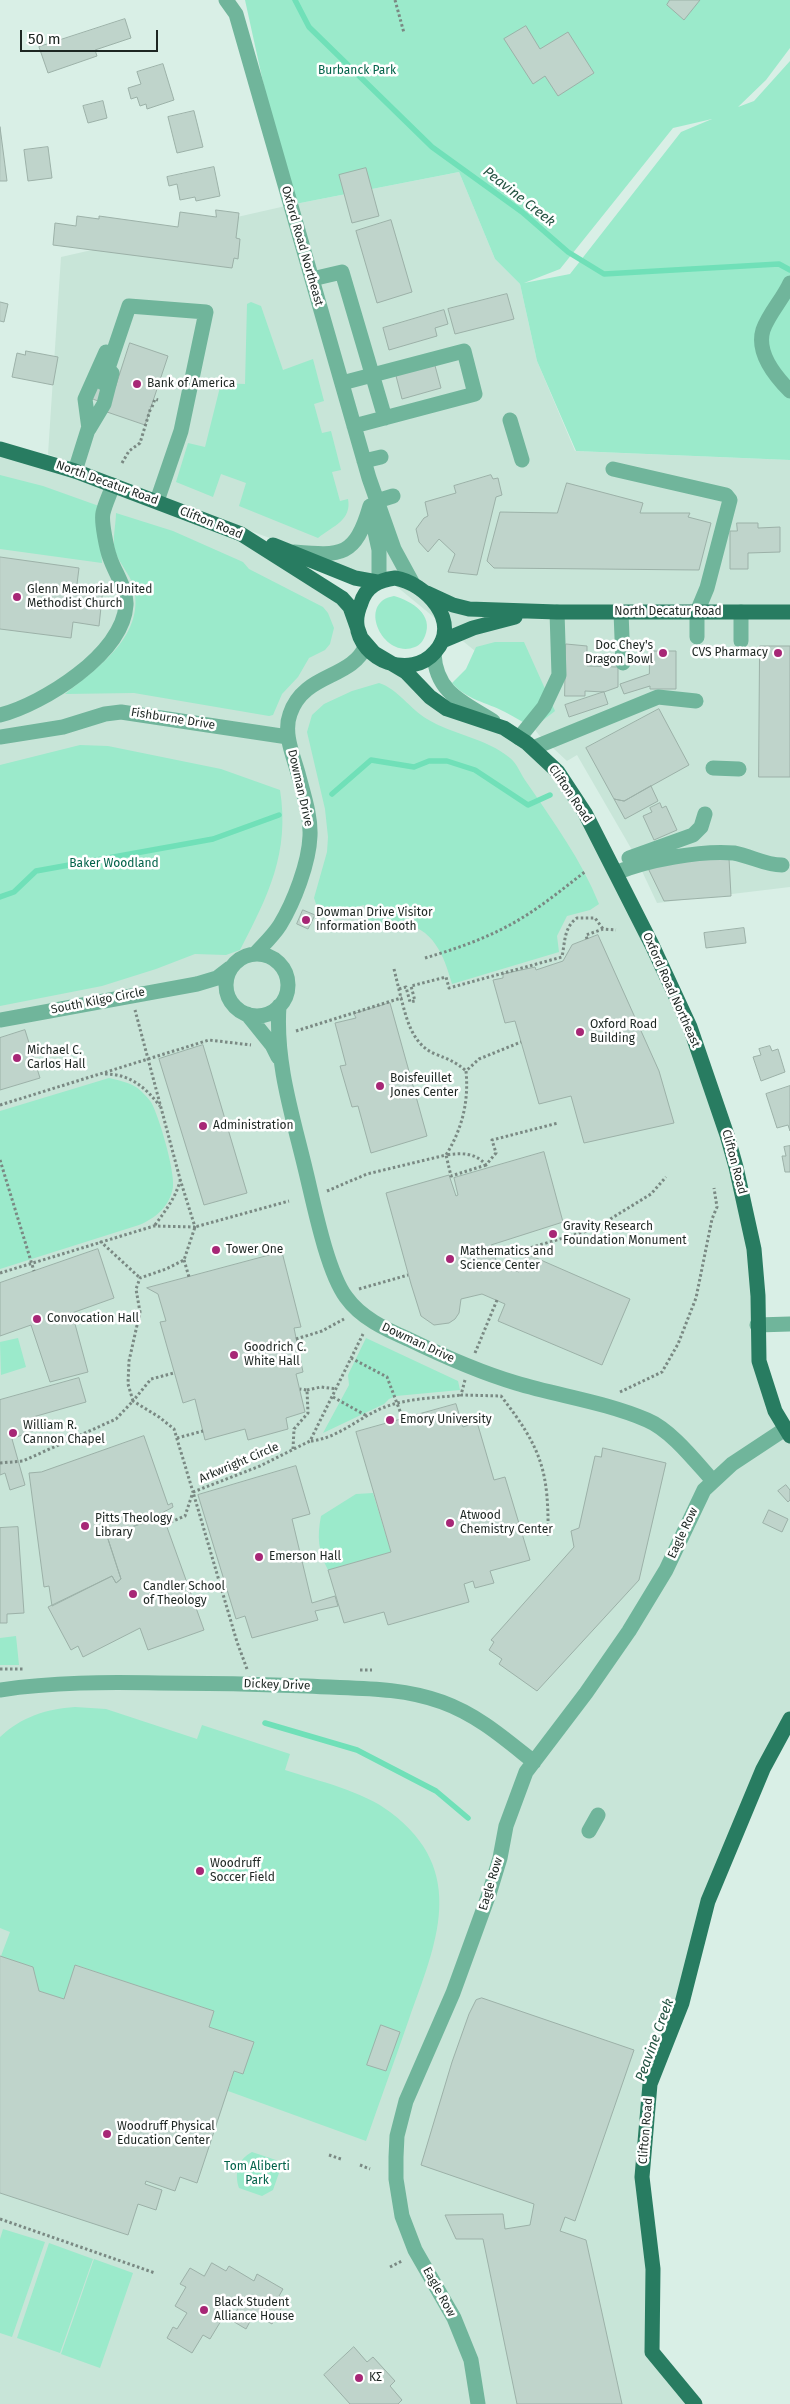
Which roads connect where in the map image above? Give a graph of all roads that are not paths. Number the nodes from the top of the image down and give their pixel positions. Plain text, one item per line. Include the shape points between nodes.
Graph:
1 (226, 0) edge
2 (235, 7) edge
3 (312, 279) junction
4 (790, 282) edge
5 (129, 306) junction
6 (118, 339) junction
7 (372, 376) junction
8 (103, 383) dead end
9 (342, 383) junction
10 (790, 391) edge
11 (97, 401) dead end
12 (385, 418) junction
13 (510, 420) dead end
14 (354, 426) junction
15 (88, 429) junction
16 (0, 449) edge
17 (381, 457) dead end
18 (522, 460) dead end
19 (364, 461) junction
20 (613, 469) dead end
21 (75, 471) junction
22 (113, 484) junction
23 (393, 496) dead end
24 (157, 501) junction
25 (374, 504) junction
26 (241, 534) junction
27 (288, 551) junction
28 (378, 581) junction
29 (412, 582) junction
30 (427, 593) junction
31 (551, 612) junction
32 (621, 612) junction
33 (697, 612) junction
34 (741, 612) junction
35 (790, 612) edge
36 (356, 624) junction
37 (697, 637) dead end
38 (741, 641) dead end
39 (366, 646) junction
40 (438, 648) junction
41 (623, 663) dead end
42 (396, 666) junction
43 (696, 701) dead end
44 (0, 715) edge
45 (504, 728) junction
46 (0, 737) edge
47 (288, 737) junction
48 (520, 738) junction
49 (533, 748) junction
50 (713, 768) dead end
51 (738, 769) dead end
52 (705, 814) dead end
53 (782, 866) dead end
54 (613, 868) junction
55 (255, 954) junction
56 (230, 968) junction
57 (197, 984) junction
58 (227, 993) junction
59 (280, 1006) junction
60 (247, 1014) junction
61 (0, 1020) edge
62 (690, 1027) joint
63 (280, 1062) junction
64 (727, 1135) joint
65 (790, 1324) edge
66 (757, 1326) junction
67 (762, 1376) joint
68 (775, 1411) joint
69 (788, 1434) edge
70 (713, 1481) junction
71 (0, 1690) edge
72 (790, 1719) edge
73 (534, 1762) junction
74 (598, 1815) dead end
75 (590, 1831) dead end
76 (478, 2404) edge
77 (695, 2404) edge

1 - 2 street, Oxford Road Northeast
2 - 3 street, Oxford Road Northeast
3 - 7 street via 342,272
3 - 9 street, Oxford Road Northeast
4 - 10 street via 763,331 763,353
5 - 6 street
5 - 15 street via 93,376 85,399
5 - 24 street via 206,312 181,431
6 - 8 street
6 - 15 street via 104,404
7 - 9 street
7 - 12 street
7 - 12 street via 464,351 475,394
9 - 14 street, Oxford Road Northeast
11 - 15 street
12 - 14 street
13 - 18 street
14 - 19 street, Oxford Road Northeast
15 - 21 street
16 - 21 main road
17 - 19 street
19 - 25 street, Oxford Road Northeast
20 - 33 street via 726,494 730,500 707,588
21 - 22 main road
22 - 24 main road, North Decatur Road
22 - 44 street via 102,515 109,557 121,582 126,603 124,618 110,644 79,673 34,702
23 - 25 street
24 - 26 main road, Clifton Road
25 - 27 street via 350,548 337,553
25 - 28 street, Oxford Road Northeast
25 - 29 street, Oxford Road Northeast
26 - 27 main road
26 - 36 main road via 333,590 350,607
27 - 28 main road via 355,578
28 - 29 main road via 395,578
28 - 36 main road via 362,598
29 - 30 main road
30 - 31 main road, North Decatur Road via 453,606 469,609
30 - 40 main road via 442,615 444,631
31 - 32 main road, North Decatur Road
31 - 40 main road, North Decatur Road via 495,621 450,636
31 - 48 street via 559,676 544,706
32 - 33 main road, North Decatur Road
32 - 41 street
33 - 34 main road, North Decatur Road
33 - 37 street
34 - 35 main road, North Decatur Road
34 - 38 street
36 - 39 main road
39 - 42 main road
39 - 47 street, Dowman Drive via 352,664 305,689 289,716
40 - 42 main road via 418,664
40 - 45 street, Oxford Road Northeast via 437,675 442,687
42 - 45 street, Oxford Road Northeast via 411,675 430,697 447,709
43 - 49 street via 658,697
45 - 48 street, Oxford Road Northeast
46 - 47 street, Fishburne Drive via 63,727 121,712
47 - 55 street, Dowman Drive via 308,812 307,860 280,925
48 - 49 street, Oxford Road Northeast
49 - 54 street, Oxford Road Northeast via 558,772 572,792
50 - 51 street
52 - 54 street via 693,835
53 - 54 street via 721,852
54 - 62 street, Oxford Road Northeast
55 - 56 street, Dowman Drive via 243,957
55 - 59 street, Dowman Drive via 274,960 285,973 287,990
56 - 57 street, South Kilgo Circle via 217,978
56 - 58 street via 226,980
57 - 58 street, South Kilgo Circle via 218,987
57 - 61 street, South Kilgo Circle
58 - 60 street, Dowman Drive via 236,1008
59 - 60 street via 265,1014
59 - 63 street, Dowman Drive
60 - 63 street, Dowman Drive via 272,1045
62 - 64 main road, Clifton Road
63 - 70 street, Dowman Drive via 311,1195 334,1274 354,1307 382,1327 469,1366 515,1383 648,1420 677,1443
64 - 66 street via 754,1249
65 - 66 street
66 - 67 street
67 - 68 main road
68 - 69 street
69 - 70 street, Eagle Row via 732,1464
70 - 73 street, Eagle Row via 704,1490 666,1570 629,1631
71 - 73 street, Dickey Drive via 78,1683 252,1683 373,1688 443,1702 486,1723
72 - 77 main road, Clifton Road via 763,1768 708,1902 682,2003 650,2084 642,2176 653,2269 652,2352
73 - 76 street, Eagle Row via 518,1790 489,1894 454,1993 406,2100 397,2136 396,2180 402,2216 415,2250 454,2318 471,2360
74 - 75 street

